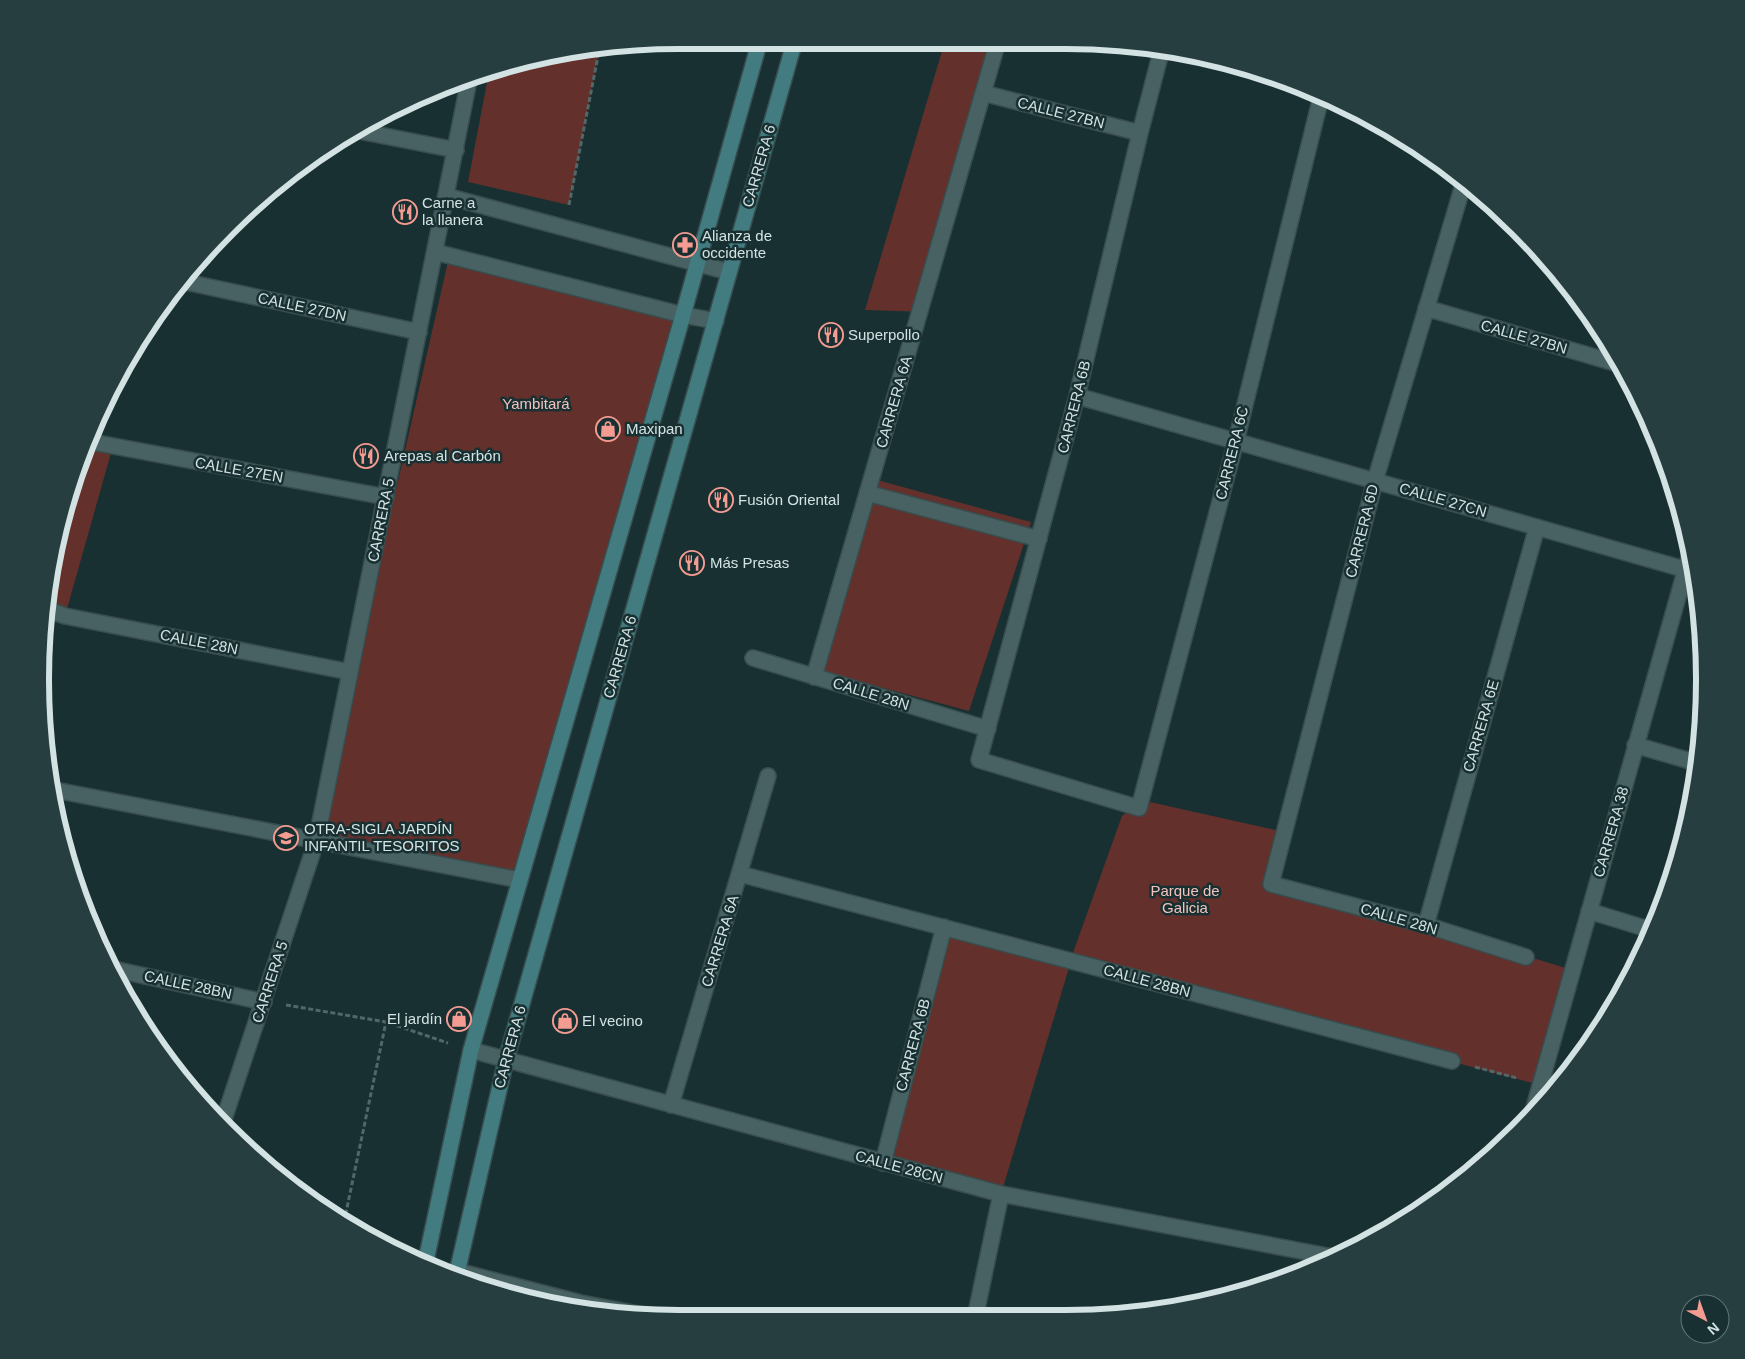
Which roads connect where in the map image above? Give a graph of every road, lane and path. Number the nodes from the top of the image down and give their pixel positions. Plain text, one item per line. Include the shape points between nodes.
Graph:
1 (757, 49) edge
2 (793, 49) edge
3 (996, 49) edge
4 (598, 54) edge
5 (1160, 56) edge
6 (469, 85) edge
7 (983, 93) junction
8 (1319, 103) edge
9 (365, 132) edge
10 (1140, 133) junction
11 (456, 150) junction
12 (1462, 189) edge
13 (446, 196) junction
14 (569, 205) dead end
15 (435, 252) junction
16 (697, 264) junction
17 (729, 272) junction
18 (190, 283) edge
19 (1426, 308) junction
20 (683, 315) junction
21 (716, 321) junction
22 (419, 332) junction
23 (1611, 362) edge
24 (1078, 396) junction
25 (1236, 441) junction
26 (95, 443) edge
27 (1375, 481) junction
28 (868, 492) junction
29 (386, 497) junction
30 (1537, 527) junction
31 (1039, 539) junction
32 (1686, 570) edge
33 (1687, 576) edge
34 (53, 611) edge
35 (753, 658) dead end
36 (350, 672) junction
37 (814, 677) junction
38 (988, 729) junction
39 (1635, 745) junction
40 (979, 760) joint
41 (1691, 761) edge
42 (768, 776) dead end
43 (59, 791) edge
44 (316, 842) junction
45 (740, 874) junction
46 (520, 880) junction
47 (1271, 884) joint
48 (1589, 911) junction
49 (1426, 926) junction
50 (944, 927) junction
51 (1645, 928) edge
52 (1526, 957) dead end
53 (120, 971) edge
54 (264, 1002) junction
55 (386, 1022) junction
56 (471, 1050) junction
57 (506, 1060) junction
58 (1452, 1061) joint
59 (1547, 1087) edge
60 (671, 1105) junction
61 (224, 1116) edge
62 (883, 1163) junction
63 (1001, 1194) junction
64 (346, 1214) edge
65 (1323, 1255) edge
66 (427, 1257) edge
67 (457, 1269) edge
68 (977, 1310) edge

1 - 16 main road
2 - 17 main road, CARRERA 6
3 - 7 street, CARRERA 6A
4 - 14 path
5 - 10 street, CARRERA 6B
6 - 11 street, CARRERA 5
7 - 10 street, CALLE 27BN
7 - 28 street, CARRERA 6A
8 - 25 street, CARRERA 6C
9 - 11 street
10 - 24 street, CARRERA 6B
11 - 13 street, CARRERA 5
12 - 19 street, CARRERA 6D
13 - 15 street, CARRERA 5
13 - 16 street
15 - 20 street
15 - 22 street, CARRERA 5
16 - 17 street
16 - 20 main road
17 - 21 main road, CARRERA 6
18 - 22 street, CALLE 27DN
19 - 23 street, CALLE 27BN
19 - 27 street, CARRERA 6D
20 - 21 street
20 - 46 main road
21 - 57 main road, CARRERA 6
22 - 29 street, CARRERA 5
24 - 25 street, CALLE 27CN
24 - 31 street, CARRERA 6B
25 - 27 street, CALLE 27CN
25 - 40 street, CARRERA 6C via 1139,808
26 - 29 street, CALLE 27EN
27 - 30 street, CALLE 27CN
27 - 47 street, CARRERA 6D
28 - 31 street
28 - 37 street, CARRERA 6A
29 - 36 street, CARRERA 5
30 - 32 street, CALLE 27CN
30 - 49 street, CARRERA 6E
31 - 38 street, CARRERA 6B
33 - 39 street, CARRERA 38
34 - 36 street, CALLE 28N
35 - 37 street, CALLE 28N
36 - 44 street, CARRERA 5
37 - 38 street, CALLE 28N
38 - 40 street, CARRERA 6B
39 - 41 street
39 - 48 street, CARRERA 38
42 - 45 street, CARRERA 6A
43 - 44 street
44 - 46 street
44 - 54 street, CARRERA 5
45 - 50 street, CALLE 28BN
45 - 60 street, CARRERA 6A
46 - 56 main road
47 - 49 street, CALLE 28N
48 - 51 street
48 - 59 street, CARRERA 38
49 - 52 street, CALLE 28N
50 - 58 street, CALLE 28BN
50 - 62 street, CARRERA 6B
53 - 54 street, CALLE 28BN
54 - 55 path
54 - 61 street, CARRERA 5
55 - 56 path
55 - 64 path
56 - 57 street, CALLE 28CN
56 - 66 main road
57 - 60 street, CALLE 28CN
57 - 67 main road, CARRERA 6
58 - 59 path
60 - 62 street, CALLE 28CN
62 - 63 street, CALLE 28CN
63 - 65 street, CALLE 28CN
63 - 68 street

